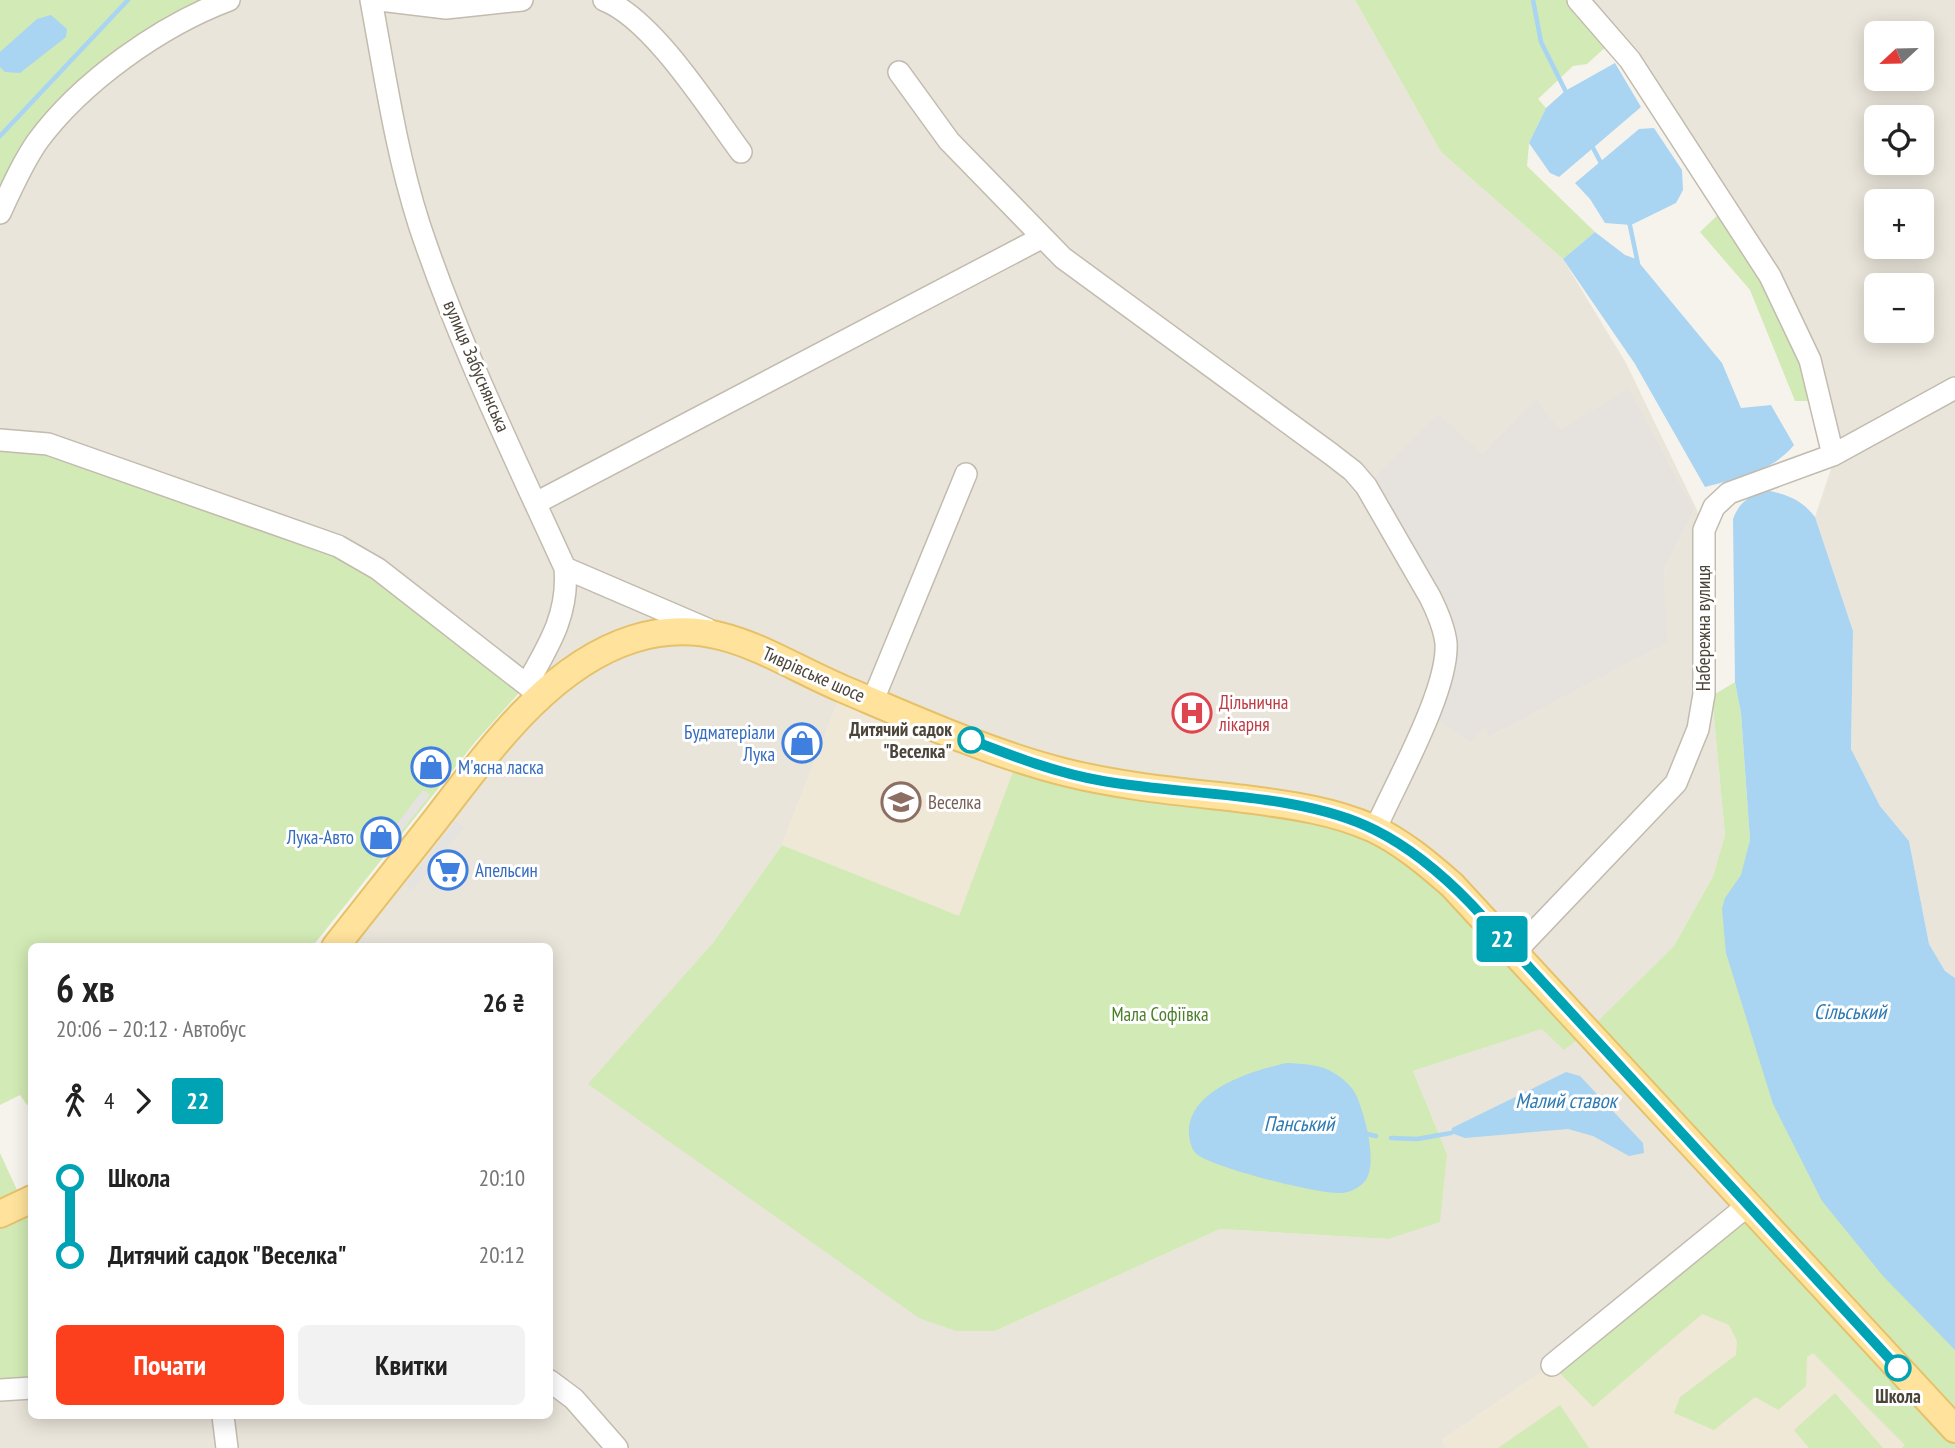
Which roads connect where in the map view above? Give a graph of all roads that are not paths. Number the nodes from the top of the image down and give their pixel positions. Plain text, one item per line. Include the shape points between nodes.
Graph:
1 (229, 0) edge
2 (370, 0) edge
3 (380, 0) edge
4 (522, 0) edge
5 (604, 0) edge
6 (1578, 0) edge
7 (899, 72) dead end
8 (741, 152) dead end
9 (0, 213) edge
10 (1041, 238) junction
11 (1955, 388) edge
12 (0, 440) edge
13 (1833, 454) junction
14 (966, 474) dead end
15 (536, 503) junction
16 (565, 568) junction
17 (715, 632) junction
18 (534, 690) junction
19 (873, 700) junction
20 (1375, 830) junction
21 (338, 943) edge
22 (1514, 953) junction
23 (28, 1201) edge
24 (1747, 1206) junction
25 (0, 1214) edge
26 (1552, 1365) dead end
27 (553, 1383) edge
28 (28, 1388) edge
29 (0, 1390) edge
30 (223, 1419) edge
31 (1955, 1429) edge
32 (227, 1448) edge
33 (617, 1448) edge

1 - 9 street via 130,55 78,96 37,143
2 - 15 street, вулиця Забуснянська via 403,168 420,225
3 - 4 street via 446,8
5 - 8 street via 640,25
6 - 13 street via 1630,60 1770,276 1810,360
7 - 10 street via 949,141
10 - 15 street
10 - 20 street via 1089,280 1353,471 1430,597 1443,629 1445,658 1428,712
11 - 13 street, Набережна вулиця
12 - 18 street via 48,444 338,546 378,569
13 - 22 street, Набережна вулиця via 1729,493 1714,508 1704,530 1704,694 1698,729 1676,783
14 - 19 street
15 - 16 street, вулиця Забуснянська
16 - 17 street
16 - 18 street via 562,618
17 - 18 main road, Тиврівське шосе via 670,631 629,640
17 - 19 main road, Тиврівське шосе
18 - 21 main road, Тиврівське шосе
19 - 20 main road, Тиврівське шосе via 1062,772 1310,808
20 - 22 main road, Тиврівське шосе via 1447,880
22 - 24 main road, Тиврівське шосе
23 - 25 main road
24 - 26 street
24 - 31 main road, Тиврівське шосе
27 - 33 street via 574,1399
28 - 29 street
30 - 32 street

